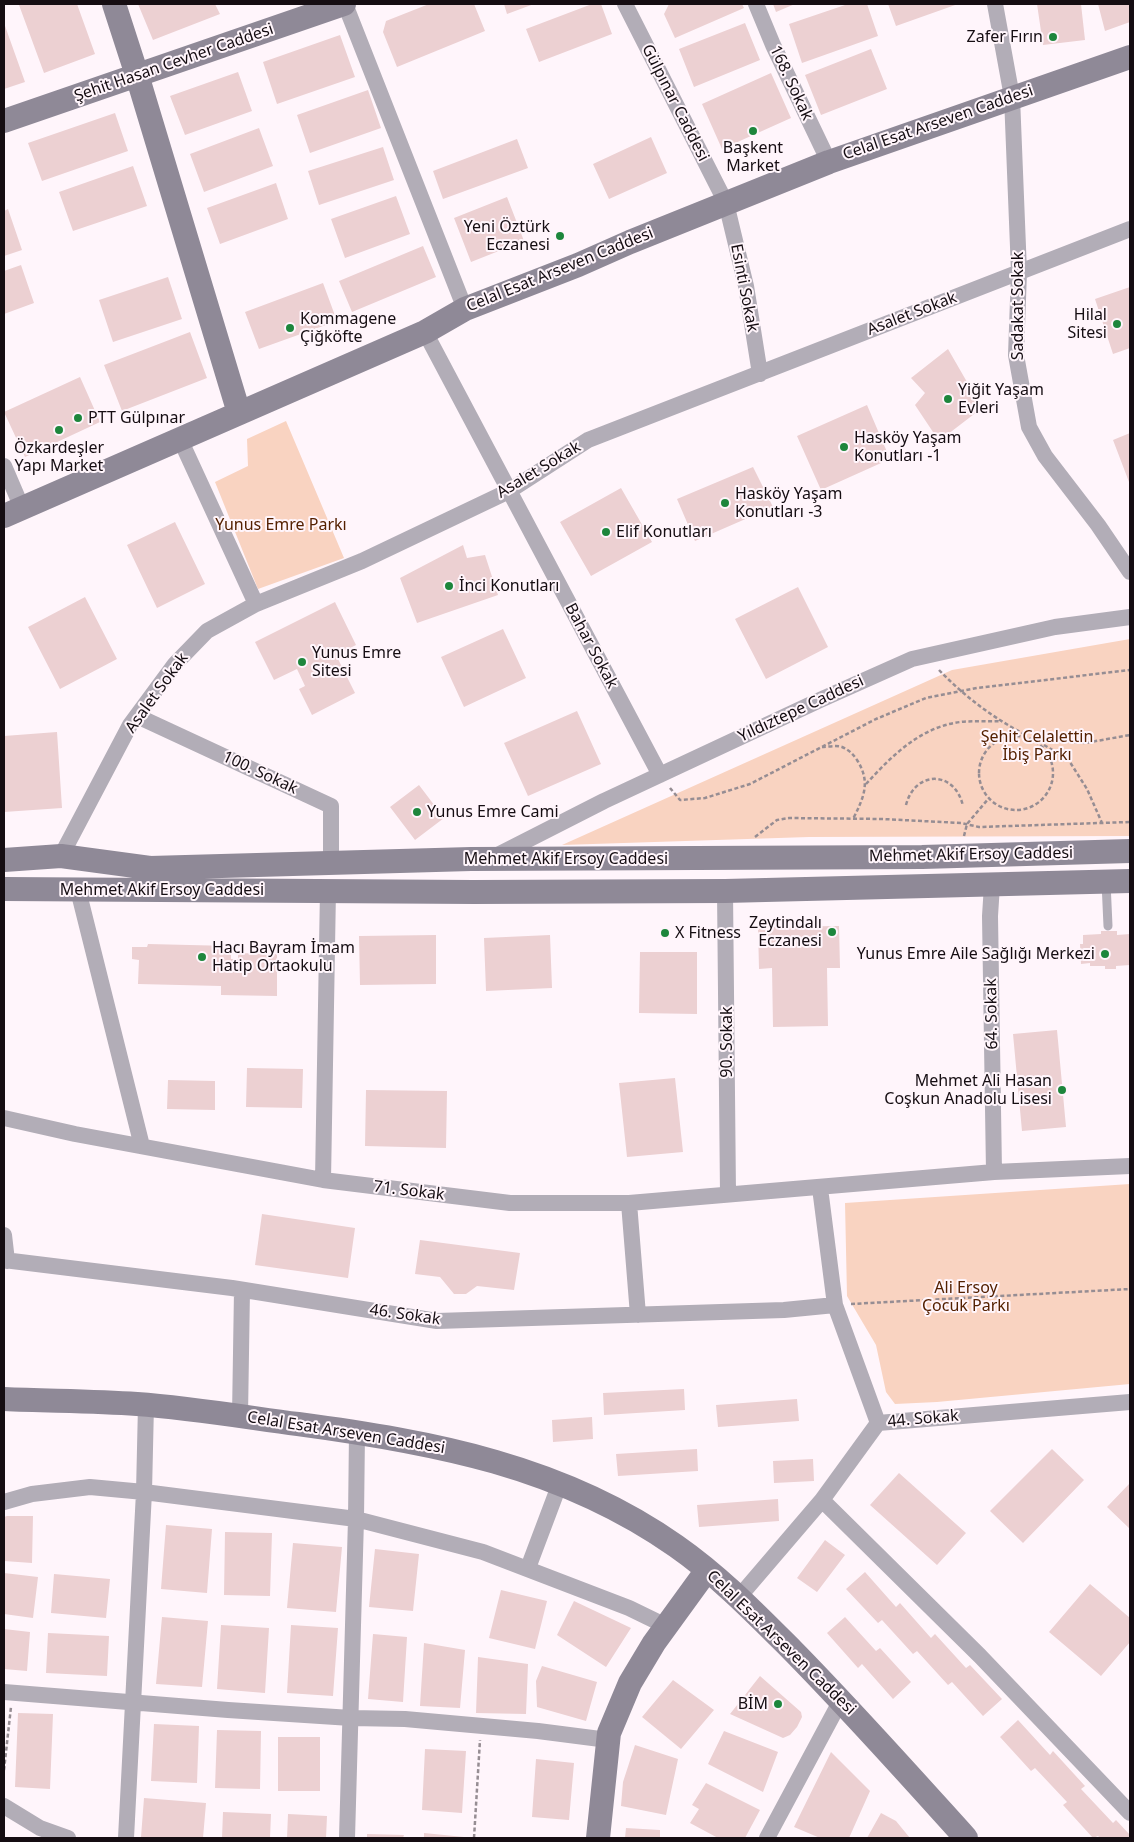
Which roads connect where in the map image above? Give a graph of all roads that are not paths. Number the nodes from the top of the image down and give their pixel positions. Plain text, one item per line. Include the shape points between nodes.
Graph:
1 (114, 4) edge
2 (345, 4) edge
3 (756, 4) edge
4 (995, 4) edge
5 (630, 6) edge
6 (1130, 57) edge
7 (137, 75) junction
8 (1012, 97) junction
9 (4, 122) edge
10 (829, 162) junction
11 (726, 203) junction
12 (1130, 229) edge
13 (1019, 272) junction
14 (465, 308) junction
15 (425, 332) junction
16 (760, 374) junction
17 (239, 413) junction
18 (180, 439) junction
19 (4, 466) edge
20 (509, 491) junction
21 (13, 512) edge
22 (1130, 572) edge
23 (256, 604) junction
24 (1130, 617) edge
25 (137, 716) junction
26 (660, 775) junction
27 (1130, 851) edge
28 (61, 856) junction
29 (490, 859) junction
30 (4, 860) edge
31 (332, 864) junction
32 (1130, 881) edge
33 (1106, 882) junction
34 (992, 885) junction
35 (4, 889) edge
36 (78, 890) junction
37 (328, 890) junction
38 (726, 891) junction
39 (1108, 926) dead end
40 (4, 1118) edge
41 (142, 1146) junction
42 (1130, 1166) edge
43 (994, 1172) junction
44 (323, 1180) junction
45 (820, 1188) junction
46 (728, 1194) junction
47 (629, 1203) junction
48 (4, 1235) edge
49 (6, 1260) edge
50 (242, 1290) junction
51 (835, 1305) junction
52 (638, 1314) junction
53 (4, 1399) edge
54 (1130, 1402) edge
55 (146, 1405) junction
56 (240, 1416) junction
57 (878, 1424) junction
58 (357, 1432) junction
59 (560, 1483) junction
60 (144, 1492) junction
61 (822, 1500) junction
62 (4, 1502) edge
63 (356, 1519) junction
64 (528, 1568) junction
65 (707, 1570) junction
66 (739, 1597) junction
67 (666, 1626) junction
68 (8, 1693) edge
69 (841, 1700) junction
70 (133, 1703) junction
71 (351, 1718) junction
72 (608, 1740) junction
73 (4, 1806) edge
74 (1130, 1813) edge
75 (68, 1838) edge
76 (126, 1838) edge
77 (347, 1838) edge
78 (598, 1838) edge
79 (767, 1838) edge
80 (966, 1838) edge

1 - 7 main road
2 - 7 main road, Şehit Hasan Cevher Caddesi
2 - 14 street
3 - 10 street, 168. Sokak
4 - 8 street, Sadakat Sokak
5 - 11 street, Gülpınar Caddesi
6 - 8 main road, Celal Esat Arseven Caddesi
7 - 9 main road, Şehit Hasan Cevher Caddesi
7 - 17 main road
8 - 10 main road, Celal Esat Arseven Caddesi
8 - 13 street, Sadakat Sokak
10 - 11 main road, Celal Esat Arseven Caddesi
11 - 14 main road, Celal Esat Arseven Caddesi
11 - 16 street, Esinti Sokak via 746,286
12 - 13 street, Asalet Sokak
13 - 16 street, Asalet Sokak
13 - 22 street, Sadakat Sokak via 1016,355 1029,427 1045,456
14 - 15 main road, Celal Esat Arseven Caddesi
15 - 17 main road, Celal Esat Arseven Caddesi
15 - 20 street, Bahar Sokak
16 - 20 street, Asalet Sokak via 588,440
17 - 18 main road, Celal Esat Arseven Caddesi
18 - 21 main road, Celal Esat Arseven Caddesi
18 - 23 street
19 - 21 street
20 - 23 street, Asalet Sokak via 362,561
20 - 26 street, Bahar Sokak
23 - 25 street, Asalet Sokak via 207,631 175,664
24 - 26 street, Yıldıztepe Caddesi via 1055,627 912,659
25 - 28 street, Asalet Sokak
25 - 31 street, 100. Sokak via 330,806
26 - 29 street, Yıldıztepe Caddesi
27 - 29 main road, Mehmet Akif Ersoy Caddesi via 960,856
28 - 30 main road, Mehmet Akif Ersoy Caddesi
28 - 31 main road, Mehmet Akif Ersoy Caddesi via 150,868
29 - 31 main road, Mehmet Akif Ersoy Caddesi
32 - 33 main road, Mehmet Akif Ersoy Caddesi
33 - 34 main road, Mehmet Akif Ersoy Caddesi
33 - 39 lane
34 - 38 main road, Mehmet Akif Ersoy Caddesi
34 - 43 street, 64. Sokak
35 - 36 main road, Mehmet Akif Ersoy Caddesi
36 - 37 main road, Mehmet Akif Ersoy Caddesi
36 - 41 street
37 - 38 main road, Mehmet Akif Ersoy Caddesi
37 - 44 street
38 - 46 street, 90. Sokak
40 - 41 street, 71. Sokak
41 - 44 street, 71. Sokak
42 - 43 street, 71. Sokak
43 - 45 street, 71. Sokak
44 - 47 street, 71. Sokak via 510,1203
45 - 46 street, 71. Sokak
45 - 51 street
46 - 47 street, 71. Sokak
47 - 52 street
48 - 49 street
49 - 50 street, 46. Sokak
50 - 52 street, 46. Sokak via 437,1322
50 - 56 street
51 - 52 street, 46. Sokak via 784,1310
51 - 57 street
53 - 55 main road, Celal Esat Arseven Caddesi
54 - 57 street, 44. Sokak
55 - 56 main road, Celal Esat Arseven Caddesi
55 - 60 street
56 - 58 main road, Celal Esat Arseven Caddesi
57 - 61 street, 44. Sokak
58 - 59 main road, Celal Esat Arseven Caddesi via 471,1455
58 - 63 street
59 - 64 street
59 - 65 main road, Celal Esat Arseven Caddesi via 637,1521
60 - 62 street via 90,1488 32,1494
60 - 63 street
60 - 70 street
61 - 66 street, 44. Sokak
61 - 74 street via 980,1656
63 - 64 street via 483,1552
63 - 71 street
64 - 67 street
65 - 66 main road, Celal Esat Arseven Caddesi
65 - 67 main road
66 - 69 main road, Celal Esat Arseven Caddesi
67 - 72 main road via 630,1683
68 - 70 street
69 - 79 street
69 - 80 main road, Celal Esat Arseven Caddesi
70 - 71 street
70 - 76 street
71 - 72 street via 481,1726
71 - 77 street
72 - 78 main road
73 - 75 street via 40,1828

